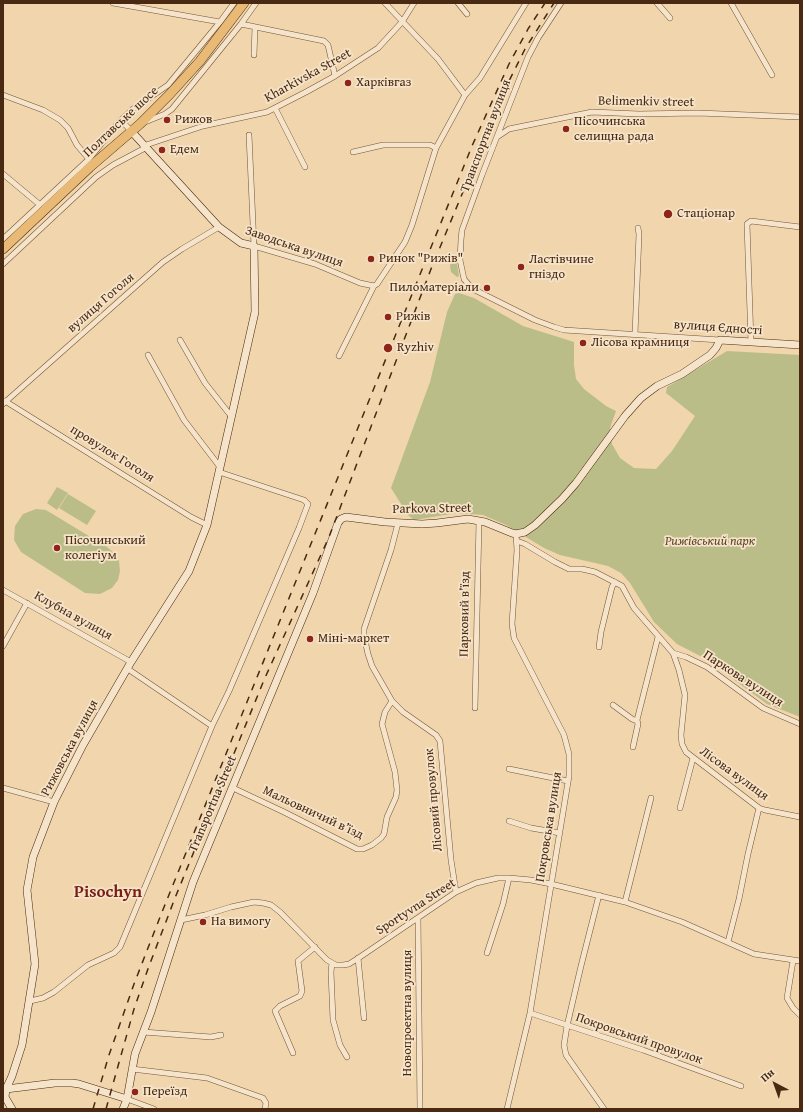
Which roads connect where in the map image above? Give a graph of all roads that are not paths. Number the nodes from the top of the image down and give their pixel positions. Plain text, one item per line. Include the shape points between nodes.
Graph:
1 (113, 3) edge
2 (234, 3) edge
3 (244, 3) edge
4 (256, 3) edge
5 (385, 3) edge
6 (414, 3) edge
7 (458, 3) edge
8 (526, 3) edge
9 (561, 3) edge
10 (657, 3) edge
11 (731, 3) edge
12 (467, 14) dead end
13 (670, 18) dead end
14 (220, 22) junction
15 (402, 22) junction
16 (241, 24) junction
17 (255, 27) junction
18 (254, 55) dead end
19 (772, 74) dead end
20 (335, 76) junction
21 (3, 95) edge
22 (465, 95) junction
23 (275, 108) junction
24 (800, 117) edge
25 (121, 120) junction
26 (140, 124) junction
27 (132, 132) junction
28 (249, 135) dead end
29 (496, 137) junction
30 (144, 147) junction
31 (436, 148) junction
32 (353, 152) dead end
33 (89, 159) junction
34 (304, 167) dead end
35 (3, 174) edge
36 (40, 204) junction
37 (219, 227) junction
38 (800, 227) edge
39 (638, 228) dead end
40 (3, 239) edge
41 (254, 246) junction
42 (3, 249) edge
43 (3, 264) edge
44 (469, 285) joint
45 (374, 286) junction
46 (635, 334) junction
47 (180, 340) dead end
48 (720, 340) junction
49 (751, 342) junction
50 (800, 345) edge
51 (148, 355) dead end
52 (339, 356) dead end
53 (4, 402) edge
54 (231, 416) junction
55 (219, 469) junction
56 (346, 517) joint
57 (479, 521) junction
58 (398, 523) junction
59 (207, 525) junction
60 (516, 537) junction
61 (615, 582) junction
62 (3, 590) edge
63 (27, 603) junction
64 (658, 637) junction
65 (3, 646) edge
66 (599, 647) dead end
67 (673, 654) junction
68 (130, 665) junction
69 (392, 701) junction
70 (613, 705) dead end
71 (475, 708) dead end
72 (637, 721) junction
73 (800, 724) edge
74 (212, 726) junction
75 (633, 747) dead end
76 (693, 758) junction
77 (508, 769) dead end
78 (568, 781) junction
79 (3, 788) edge
80 (233, 788) junction
81 (651, 798) dead end
82 (54, 802) junction
83 (680, 808) dead end
84 (759, 808) junction
85 (800, 817) edge
86 (509, 821) dead end
87 (560, 833) junction
88 (509, 878) junction
89 (551, 884) junction
90 (456, 892) junction
91 (599, 896) junction
92 (625, 902) junction
93 (418, 918) junction
94 (181, 920) junction
95 (728, 942) junction
96 (315, 947) junction
97 (487, 953) dead end
98 (358, 958) junction
99 (793, 961) junction
100 (800, 961) edge
101 (332, 963) junction
102 (30, 1001) junction
103 (530, 1014) junction
104 (800, 1015) edge
105 (364, 1018) dead end
106 (567, 1026) junction
107 (143, 1032) junction
108 (221, 1035) dead end
109 (293, 1053) dead end
110 (347, 1057) dead end
111 (132, 1069) junction
112 (741, 1086) dead end
113 (4, 1089) edge
114 (127, 1099) junction
115 (12, 1109) edge
116 (123, 1109) edge
117 (154, 1109) edge
118 (265, 1109) edge
119 (420, 1109) edge
120 (507, 1109) edge
121 (604, 1109) edge

1 - 14 street
2 - 14 street
3 - 26 highway, Полтавське шосе via 200,61
4 - 16 street
5 - 15 street
6 - 15 street, Kharkivska Street
7 - 12 street
8 - 22 street, Транспортна вулиця via 480,78
9 - 29 street, Транспортна вулиця via 528,57
10 - 13 street
11 - 19 street
14 - 25 street via 168,85
15 - 20 street, Kharkivska Street via 378,48
15 - 22 street via 438,59
16 - 17 street
16 - 26 street via 172,109
17 - 18 street
17 - 20 street via 324,40 328,45
20 - 23 street, Kharkivska Street
21 - 33 street via 43,110 60,120
22 - 31 street, Транспортна вулиця
23 - 30 street, Kharkivska Street via 202,126
23 - 34 street
24 - 29 street, Belimenkiv street via 592,112 509,129
25 - 27 street
25 - 33 street
26 - 27 highway, Полтавське шосе
27 - 30 street, Заводська вулиця
27 - 42 highway, Полтавське шосе
28 - 41 street, Рижовська вулиця
29 - 44 street, Транспортна вулиця via 460,240 463,275
30 - 37 street, Заводська вулиця
30 - 43 street, Kharkivska Street via 96,177
31 - 32 street via 430,145 383,145
31 - 45 street, Транспортна вулиця via 412,225 404,242
33 - 36 street
35 - 36 street
36 - 40 street
37 - 41 street, Заводська вулиця via 241,243
37 - 53 street, вулиця Гоголя via 163,262
38 - 49 street via 751,221 747,224
39 - 46 street
41 - 45 street, Заводська вулиця via 315,264 360,283
41 - 54 street, Рижовська вулиця via 255,312
44 - 46 street, вулиця Єдності via 554,328
45 - 52 street, Транспортна вулиця
46 - 48 street, вулиця Єдності
47 - 54 street via 205,383
48 - 49 street, вулиця Єдності
48 - 60 street via 710,355 641,398 562,499 530,529
49 - 50 street, вулиця Єдності
51 - 55 street via 184,420
53 - 59 street, провулок Гоголя
54 - 55 street, Рижовська вулиця
55 - 59 street, Рижовська вулиця
55 - 74 street via 304,500 308,504 300,528
56 - 58 street, Parkova Street
56 - 80 street, Transportna Street via 338,523 313,593
57 - 58 street, Parkova Street via 468,519 437,523
57 - 60 street, Parkova Street
57 - 71 street, Парковий в’їзд
58 - 69 street, Лісовий провулок via 364,629 365,644 372,666
59 - 68 street, Рижовська вулиця via 189,572
60 - 61 street, Parkova Street via 562,566 594,572
60 - 78 street, Покровська вулиця via 512,624 514,638 564,735 569,754
61 - 64 street, Parkova Street via 622,586 634,608
61 - 66 street
62 - 63 street, Клубна вулиця
63 - 65 street
63 - 68 street, Клубна вулиця
64 - 67 street, Parkova Street
64 - 72 street
67 - 73 street, Паркова вулиця via 706,667 763,708
67 - 76 street, Лісова вулиця via 685,695 681,739 686,752
68 - 74 street, Клубна вулиця
68 - 82 street, Рижовська вулиця via 83,745
69 - 80 street, Мальовничий в’їзд via 385,712 382,724 395,772 397,790 384,834 372,845 357,849
69 - 90 street, Лісовий провулок via 436,735 440,741
70 - 72 street
72 - 75 street
74 - 102 street via 120,948 88,965 54,992
76 - 83 street
76 - 84 street, Лісова вулиця
77 - 78 street
78 - 87 street, Покровська вулиця
79 - 82 street
80 - 94 street, Transportna Street via 193,882
81 - 92 street
82 - 102 street, Рижовська вулиця via 32,857 28,876 27,890 35,964
84 - 85 street, Лісова вулиця
84 - 95 street
86 - 87 street
87 - 89 street, Покровська вулиця
88 - 89 street, Sportyvna Street
88 - 90 street, Sportyvna Street via 482,881
88 - 97 street
89 - 91 street, Sportyvna Street
89 - 103 street, Покровська вулиця
90 - 93 street, Sportyvna Street
91 - 92 street, Sportyvna Street
91 - 106 street
92 - 95 street, Sportyvna Street
93 - 98 street, Sportyvna Street
93 - 119 street, Новопроектна вулиця
94 - 96 street via 263,902 280,912
94 - 107 street, Transportna Street
95 - 99 street, Sportyvna Street via 754,954
96 - 101 street
96 - 109 street via 298,961 302,991 300,996 276,1008 275,1011
98 - 101 street, Sportyvna Street via 349,964
98 - 105 street
99 - 100 street, Sportyvna Street
99 - 104 street via 787,998
101 - 110 street via 333,1020 340,1045
102 - 113 street, Рижовська вулиця via 22,1045 12,1076
103 - 106 street, Покровський провулок
103 - 120 street, Покровська вулиця
106 - 112 street, Покровський провулок via 643,1050
106 - 121 street via 564,1043 566,1053
107 - 108 street via 211,1037
107 - 111 street, Transportna Street
111 - 114 street, Transportna Street
111 - 118 street via 207,1078 263,1098 266,1103
113 - 114 street via 72,1083
113 - 115 street via 5,1097
114 - 116 street, Transportna Street
114 - 117 street

